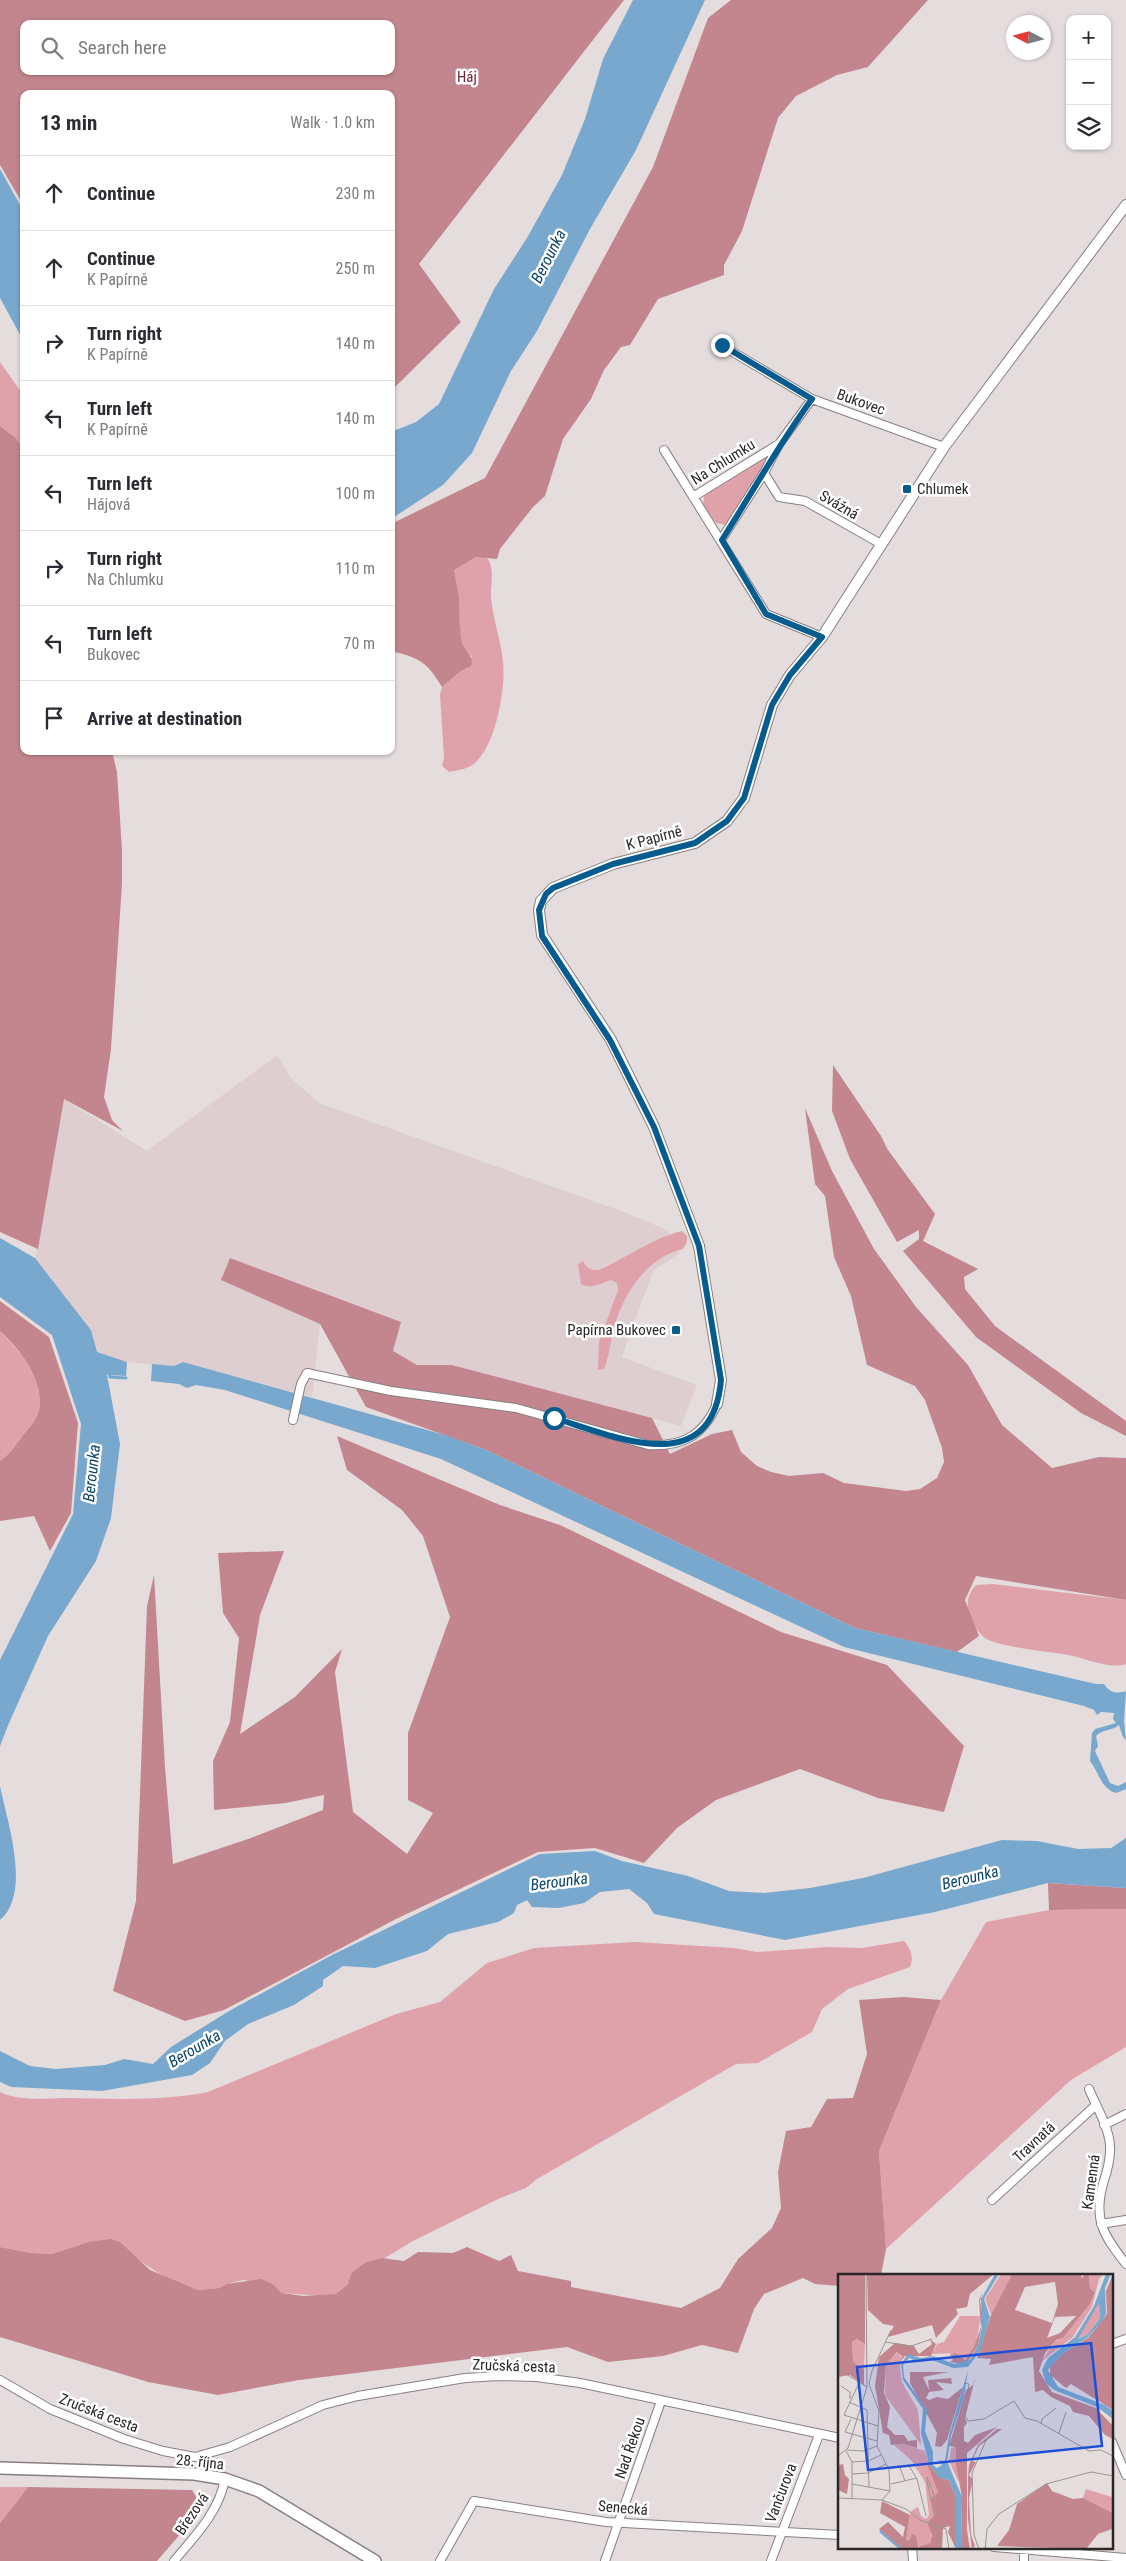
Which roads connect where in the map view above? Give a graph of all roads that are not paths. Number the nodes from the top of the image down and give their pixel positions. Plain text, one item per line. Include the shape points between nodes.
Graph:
1 (1126, 205) edge
2 (722, 345) dead end
3 (812, 399) junction
4 (779, 444) junction
5 (944, 447) junction
6 (664, 450) dead end
7 (764, 472) junction
8 (694, 497) junction
9 (722, 540) junction
10 (881, 544) junction
11 (822, 637) junction
12 (717, 1404) joint
13 (293, 1420) dead end
14 (1089, 2089) dead end
15 (1096, 2105) junction
16 (1126, 2114) edge
17 (1104, 2125) junction
18 (992, 2200) dead end
19 (1126, 2220) edge
20 (1101, 2224) junction
21 (1126, 2264) edge
22 (1126, 2339) edge
23 (1114, 2343) edge
24 (0, 2380) edge
25 (661, 2401) junction
26 (819, 2435) junction
27 (838, 2438) edge
28 (1114, 2447) edge
29 (195, 2457) junction
30 (0, 2468) edge
31 (194, 2474) junction
32 (1126, 2475) edge
33 (225, 2479) junction
34 (619, 2523) junction
35 (781, 2530) junction
36 (838, 2535) edge
37 (912, 2548) edge
38 (1009, 2548) edge
39 (1024, 2549) edge
40 (1126, 2558) edge
41 (174, 2561) edge
42 (375, 2561) edge
43 (440, 2561) edge
44 (605, 2561) edge
45 (771, 2561) edge
46 (912, 2561) edge
47 (1024, 2561) edge

1 - 5 street, K Papírně
2 - 3 street, Bukovec
3 - 4 street, Na Chlumku
3 - 5 street, Bukovec
4 - 7 street, Na Chlumku
4 - 8 street, Na Chlumku
5 - 10 street, K Papírně
6 - 8 street
7 - 9 street, Na Chlumku
7 - 10 street, Svážná via 779,497 805,501
8 - 9 street, Na Chlumku
9 - 11 street via 766,614
10 - 11 street, K Papírně
11 - 12 street, K Papírně via 790,675 772,705 744,798 727,821 695,843 613,864 553,888 546,894 539,910 542,936 610,1040 654,1127 699,1246 721,1380
12 - 13 street via 708,1421 690,1438 681,1443 656,1445 626,1440 516,1408 391,1392 307,1373 301,1384
14 - 15 street, Kamenná
15 - 17 street, Kamenná
15 - 18 street, Travnatá
16 - 17 street
17 - 20 street, Kamenná via 1110,2146 1099,2206
19 - 20 street
20 - 21 street via 1108,2241
22 - 23 street
24 - 29 street, Zručská cesta via 50,2409 124,2439
25 - 26 street, Zručská cesta
25 - 29 street, Zručská cesta via 537,2377 465,2378 338,2400 230,2447
25 - 34 street, Nad Řekou
26 - 27 street, Zručská cesta
26 - 35 street, Vančurova
28 - 32 street
29 - 31 street
30 - 31 main road, 28. října
31 - 33 main road, 28. října
33 - 41 street, Březová via 220,2500
33 - 42 main road, 28. října via 259,2491
34 - 35 street, Senecká
34 - 43 street, Senecká via 474,2501
34 - 44 street, Nad Řekou
35 - 36 street, Senecká
35 - 45 street, Vančurova
37 - 46 street
38 - 39 street
39 - 40 street
39 - 47 street

